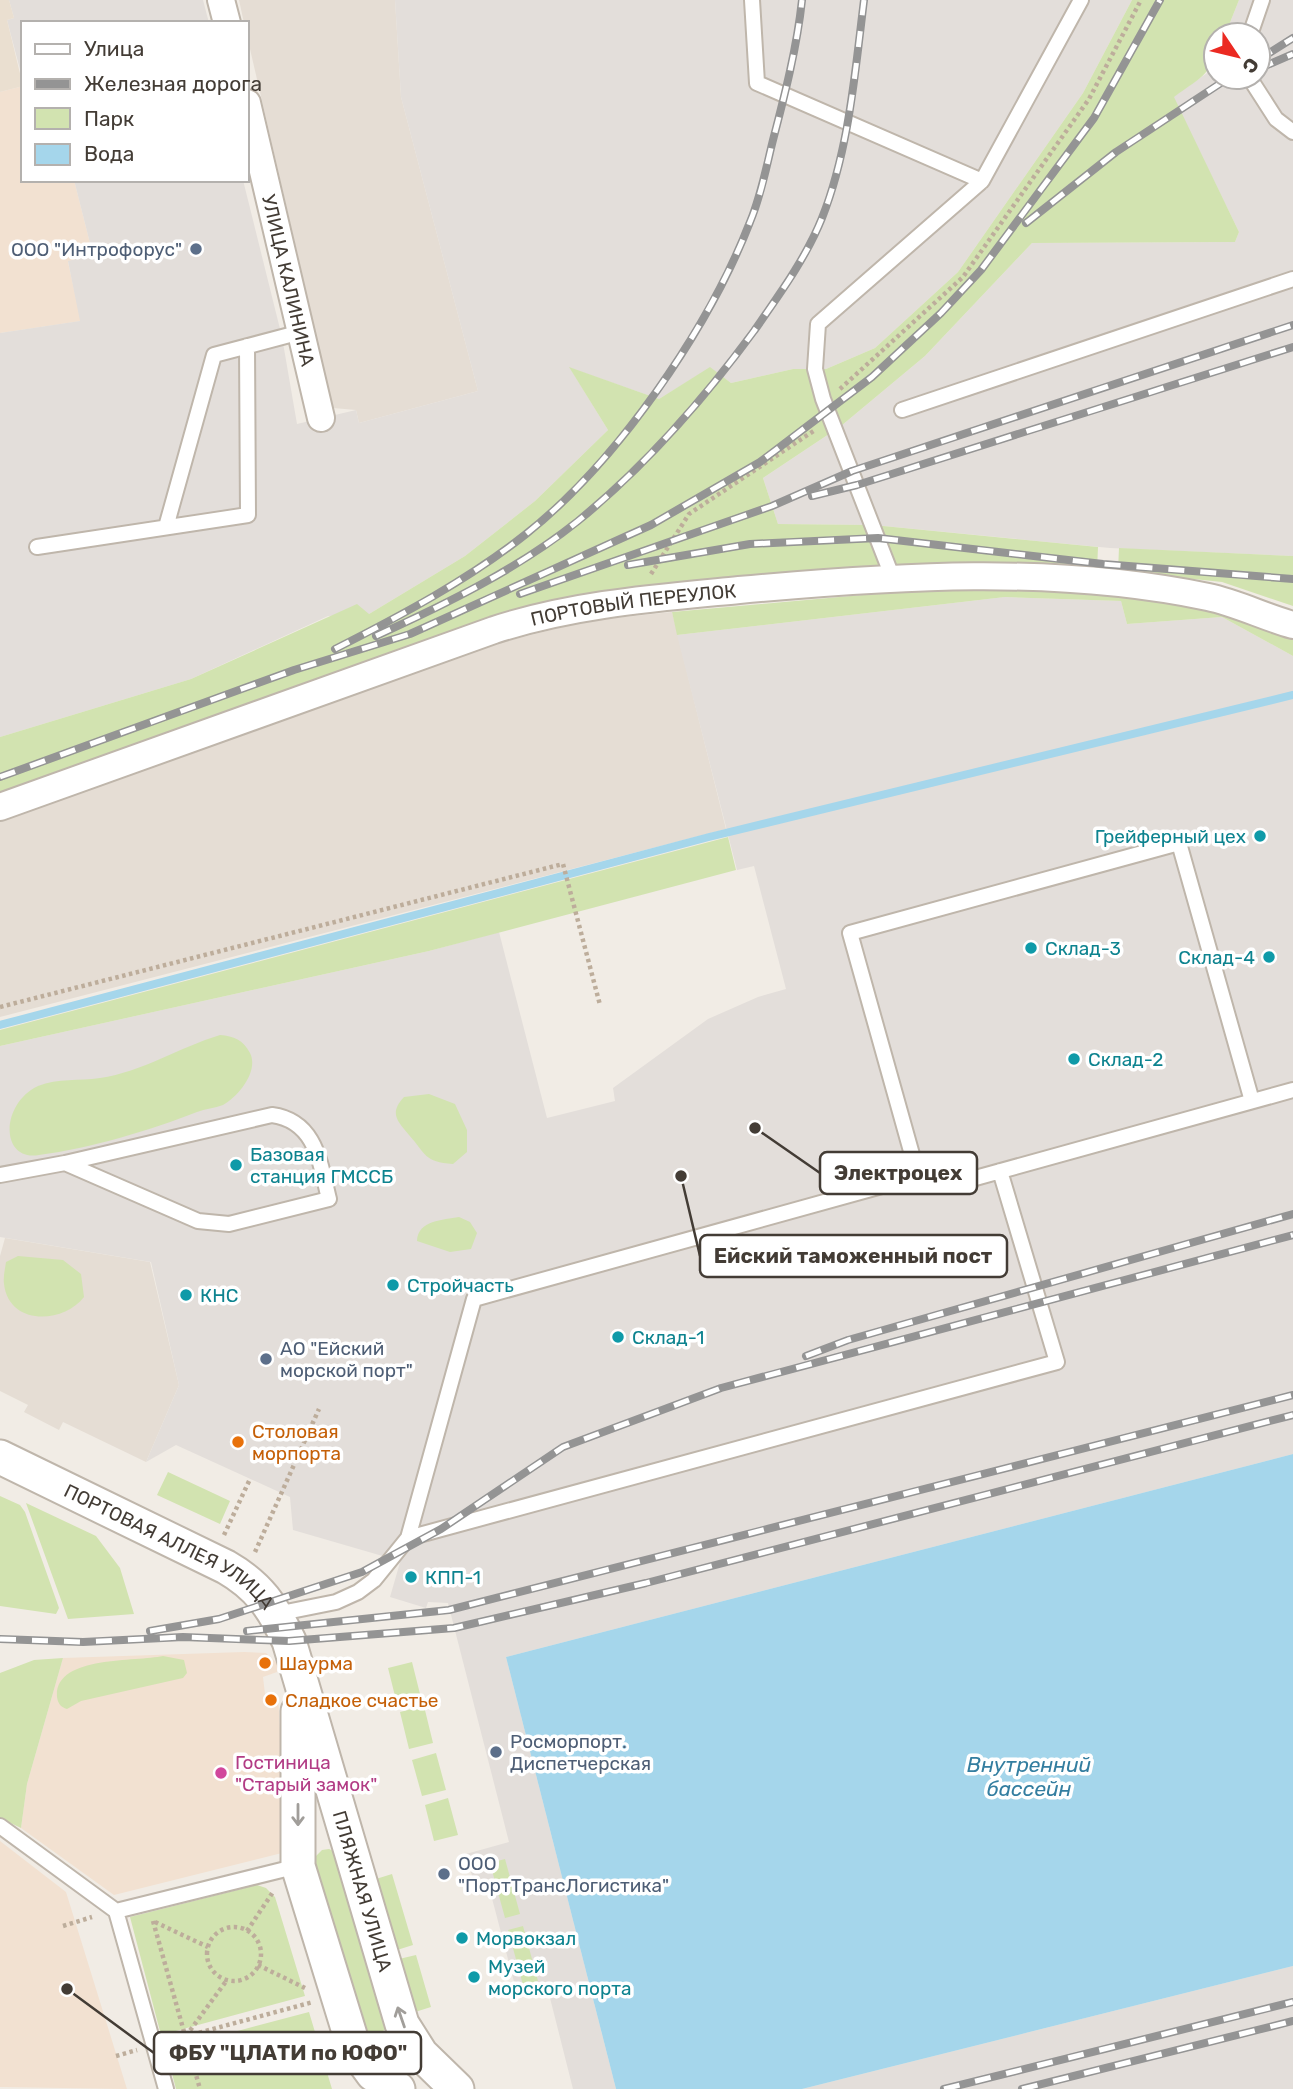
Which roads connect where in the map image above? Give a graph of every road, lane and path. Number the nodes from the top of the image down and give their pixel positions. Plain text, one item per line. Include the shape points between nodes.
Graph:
1 (222, 0) edge
2 (752, 0) edge
3 (1081, 0) edge
4 (1141, 0) edge
5 (1262, 0) edge
6 (227, 21) edge
7 (1255, 21) edge
8 (1258, 91) edge
9 (248, 107) edge
10 (1293, 132) edge
11 (982, 181) junction
12 (1293, 279) edge
13 (300, 332) junction
14 (247, 346) junction
15 (902, 410) dead end
16 (321, 418) dead end
17 (831, 419) junction
18 (166, 527) junction
19 (37, 547) dead end
20 (892, 576) junction
21 (634, 600) junction
22 (1293, 625) edge
23 (0, 807) edge
24 (600, 1005) dead end
25 (0, 1007) edge
26 (1293, 1090) edge
27 (1252, 1101) junction
28 (65, 1163) junction
29 (1000, 1171) junction
30 (0, 1175) edge
31 (918, 1177) junction
32 (318, 1409) dead end
33 (0, 1457) edge
34 (250, 1479) dead end
35 (408, 1538) junction
36 (220, 1545) dead end
37 (251, 1560) dead end
38 (276, 1614) junction
39 (298, 1674) junction
40 (0, 1826) edge
41 (287, 1877) junction
42 (121, 1909) junction
43 (153, 1921) junction
44 (75, 1922) dead end
45 (63, 1926) dead end
46 (247, 1931) junction
47 (208, 1947) junction
48 (258, 1965) junction
49 (227, 1980) junction
50 (322, 1992) junction
51 (186, 2036) junction
52 (153, 2045) junction
53 (116, 2056) dead end
54 (166, 2089) edge
55 (200, 2089) edge
56 (397, 2089) edge
57 (457, 2089) edge

1 - 6 street
2 - 11 lane via 757,83
3 - 11 lane
4 - 17 path via 1089,99 963,277 838,390 844,409
5 - 7 lane
8 - 10 lane via 1276,119
9 - 13 street, УЛИЦА КАЛИНИНА
11 - 17 lane via 818,324 815,369
12 - 15 lane
13 - 14 lane
13 - 16 street, УЛИЦА КАЛИНИНА
14 - 18 lane via 214,355
14 - 18 lane via 247,515
17 - 20 lane
17 - 21 path via 689,514
18 - 19 lane
20 - 21 street, ПОРТОВЫЙ ПЕРЕУЛОК
20 - 22 street, ПОРТОВЫЙ ПЕРЕУЛОК via 1102,581 1206,596
21 - 23 street, ПОРТОВЫЙ ПЕРЕУЛОК via 503,626
24 - 25 path via 563,864
26 - 27 lane
27 - 29 lane
27 - 31 lane via 1179,843 850,933
28 - 28 lane via 213,1225 329,1199 313,1142 296,1123 280,1116 255,1117
28 - 30 lane
29 - 31 lane via 961,1182
29 - 35 lane via 1057,1362
31 - 35 lane via 474,1299
32 - 37 path
33 - 38 street, ПОРТОВАЯ АЛЛЕЯ УЛИЦА via 226,1567 261,1592
34 - 36 path
35 - 38 lane via 374,1580 358,1592 336,1602
38 - 39 street, ПОРТОВАЯ АЛЛЕЯ УЛИЦА
39 -> 41 street
57 -> 39 street, ПЛЯЖНАЯ УЛИЦА via 421,2054 402,2024
40 - 42 lane
41 - 42 lane
41 - 46 path
41 - 50 street
42 - 43 path
42 - 52 lane
43 - 47 path
43 - 51 path
44 - 45 path
46 - 47 path via 226,1929
46 - 48 path via 259,1947
47 - 49 path via 212,1969
48 - 49 path via 245,1978
48 - 50 path
49 - 51 path
50 - 51 path
50 - 56 street via 358,2056 373,2074
51 - 52 path
51 - 55 path
52 - 53 path
52 - 54 lane

